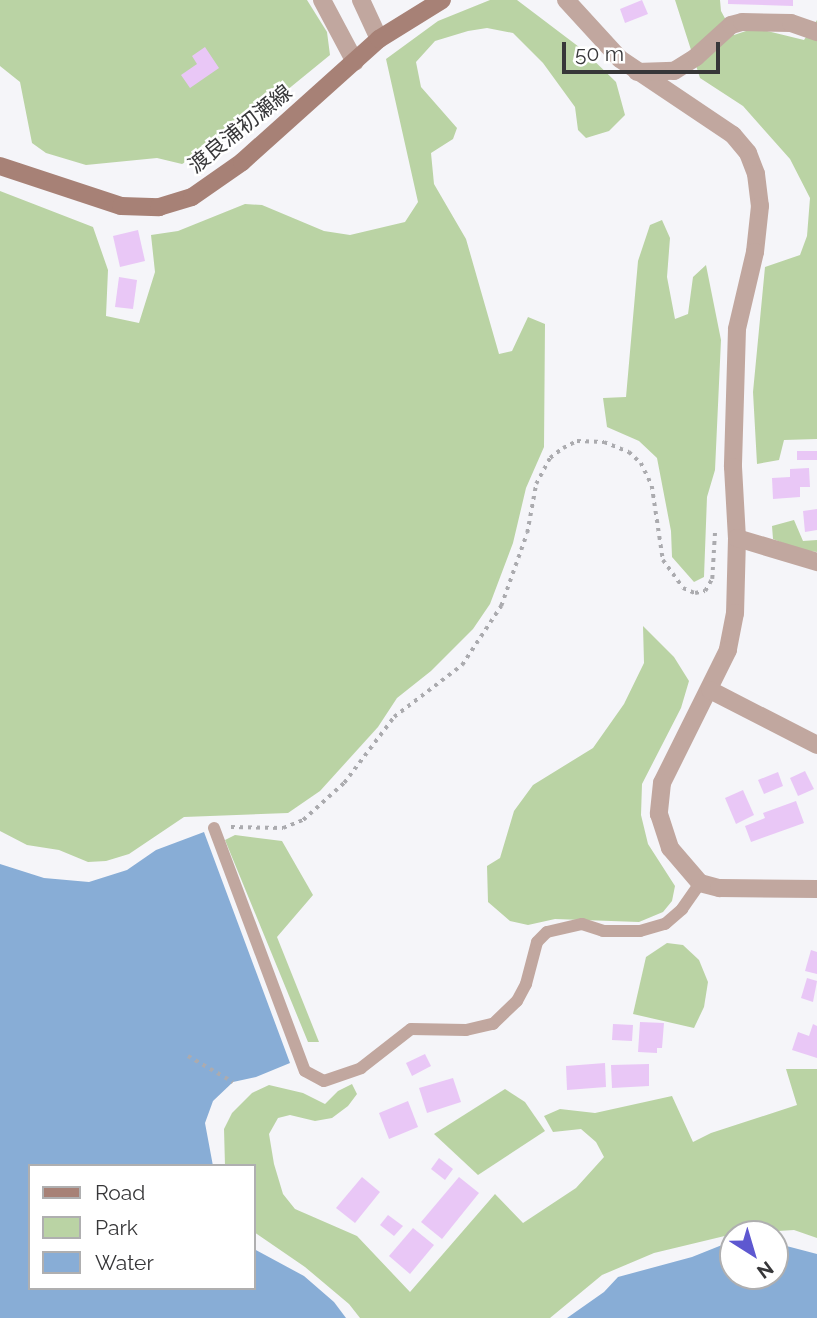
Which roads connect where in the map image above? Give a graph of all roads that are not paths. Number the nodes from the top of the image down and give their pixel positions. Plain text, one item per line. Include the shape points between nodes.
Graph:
1 (322, 0) edge
2 (361, 0) edge
3 (442, 0) edge
4 (566, 0) edge
5 (817, 32) edge
6 (379, 39) junction
7 (355, 62) junction
8 (637, 72) junction
9 (0, 166) edge
10 (737, 538) junction
11 (817, 562) edge
12 (710, 690) junction
13 (817, 746) edge
14 (214, 828) road end
15 (700, 883) junction
16 (817, 889) edge

1 - 7 street
2 - 6 street
3 - 6 main road, 渡良浦初瀬線
4 - 8 street
5 - 8 street via 791,23 742,22 731,25 674,71
6 - 7 main road, 渡良浦初瀬線
7 - 9 main road, 渡良浦初瀬線 via 223,176 192,197 159,207 121,206
8 - 10 street via 733,135 748,153 756,174 760,206 755,253 737,329 733,467
10 - 11 street
10 - 12 street via 735,613 728,650
12 - 13 street
12 - 15 street via 662,783 659,814 670,848
14 - 15 lane via 305,1071 324,1082 361,1068 411,1030 466,1030 493,1024 517,1001 537,942 547,932 582,924 603,931 640,932 665,924
15 - 16 street via 719,888

